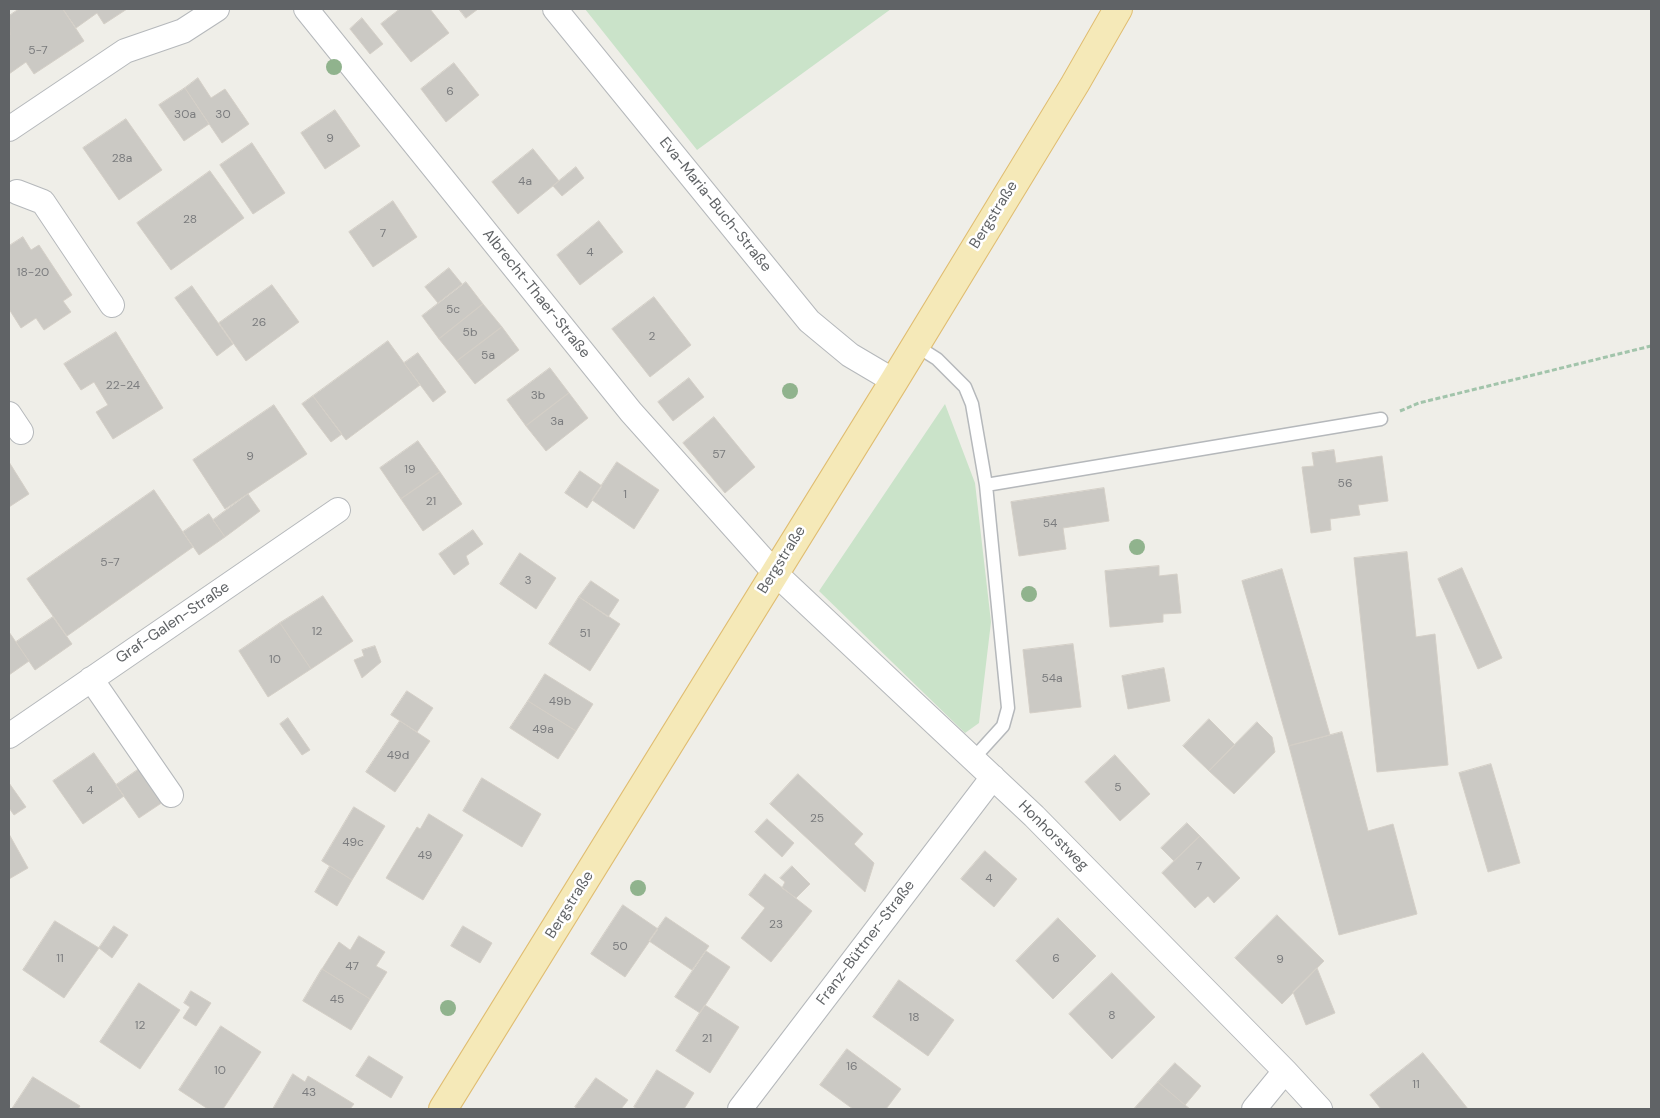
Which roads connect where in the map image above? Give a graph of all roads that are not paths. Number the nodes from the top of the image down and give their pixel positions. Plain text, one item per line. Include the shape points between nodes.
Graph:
1 (217, 9) edge
2 (306, 9) edge
3 (555, 9) edge
4 (1118, 9) edge
5 (9, 129) edge
6 (12, 190) edge
7 (112, 305) dead end
8 (916, 345) junction
9 (894, 381) junction
10 (1381, 419) road end
11 (986, 485) junction
12 (338, 510) dead end
13 (774, 573) junction
14 (91, 680) junction
15 (9, 736) edge
16 (973, 759) junction
17 (993, 777) junction
18 (171, 795) dead end
19 (1285, 1071) junction
20 (443, 1109) edge
21 (740, 1109) edge
22 (1254, 1109) edge
23 (1320, 1109) edge

1 - 5 street via 183,31 125,51
2 - 13 street, Albrecht-Thaer-Straße via 631,412
3 - 9 street, Eva-Maria-Buch-Straße via 809,320 850,354
4 - 8 main road, Bergstraße
6 - 7 street via 43,202
8 - 9 main road, Bergstraße
8 - 11 lane via 937,359 965,387 972,404
9 - 13 main road, Bergstraße
10 - 11 lane
11 - 16 lane via 1008,708 1003,726
12 - 14 street, Graf-Galen-Straße
13 - 16 street, Honhorstweg
13 - 20 main road, Bergstraße
14 - 15 street, Graf-Galen-Straße
14 - 18 street
16 - 17 street, Honhorstweg
17 - 19 street, Honhorstweg
17 - 21 street, Franz-Büttner-Straße
19 - 22 street
19 - 23 street, Honhorstweg

